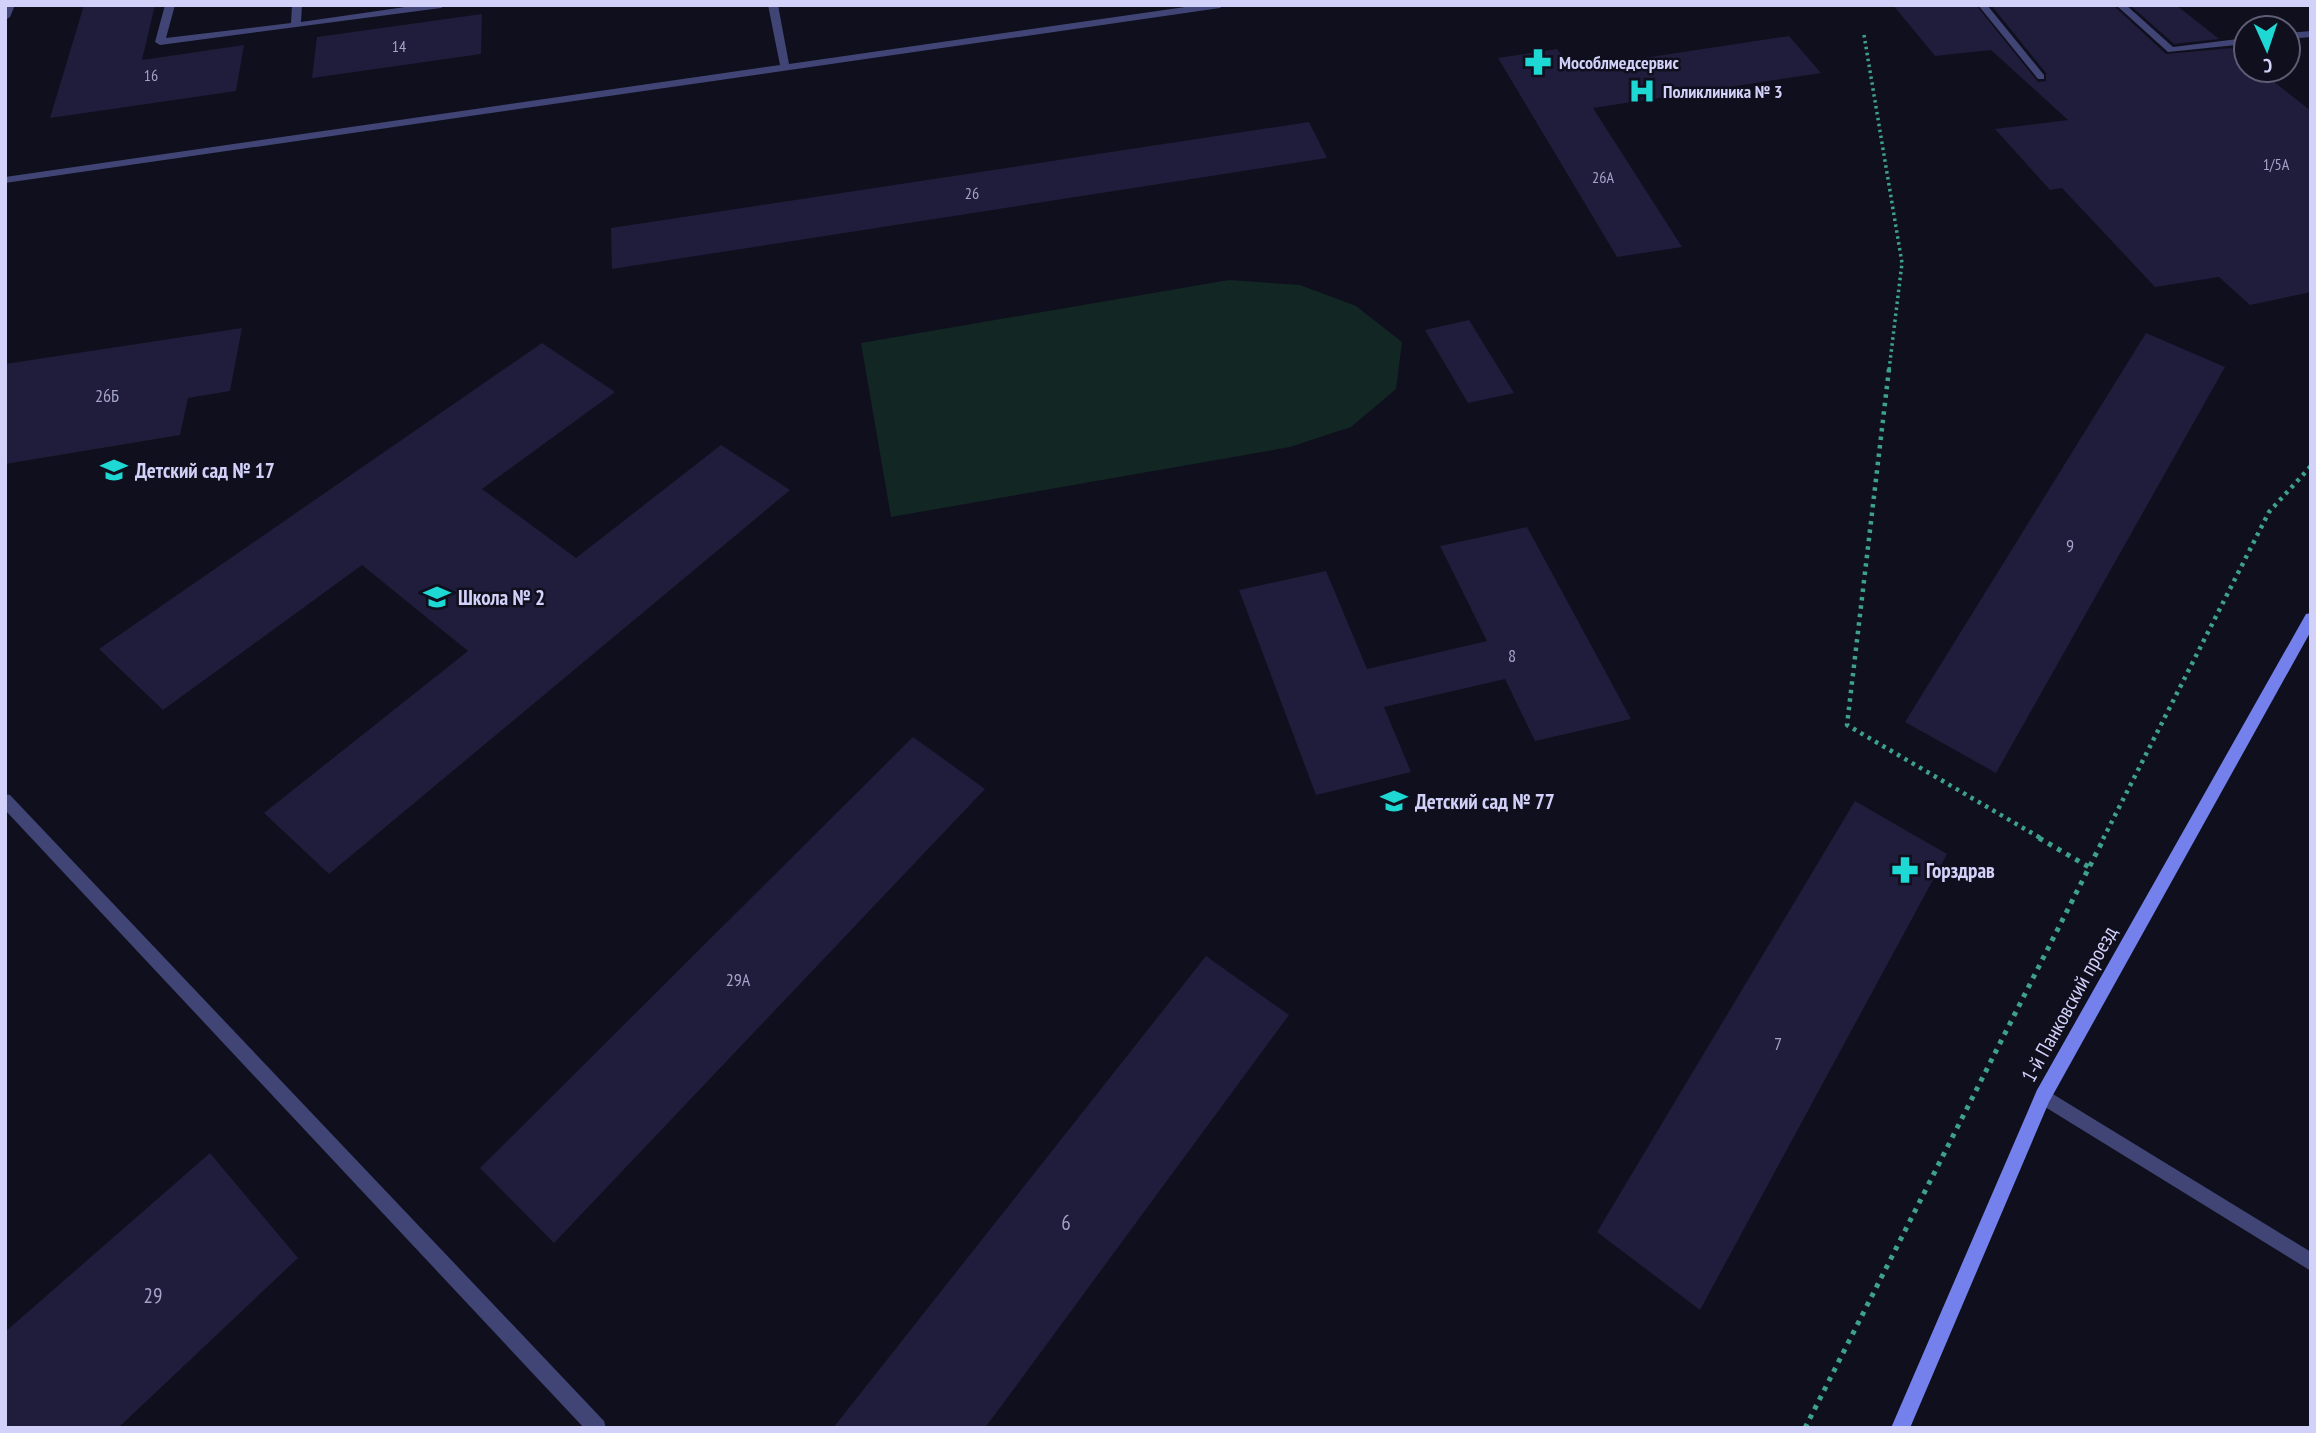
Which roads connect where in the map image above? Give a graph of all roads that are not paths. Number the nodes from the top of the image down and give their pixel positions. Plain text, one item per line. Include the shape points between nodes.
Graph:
1 (10, 5) edge
2 (170, 5) edge
3 (297, 5) edge
4 (441, 5) edge
5 (773, 5) edge
6 (1220, 5) edge
7 (1982, 5) edge
8 (2120, 5) edge
9 (5, 17) edge
10 (296, 25) junction
11 (2232, 43) edge
12 (785, 68) junction
13 (2041, 78) dead end
14 (5, 180) edge
15 (2311, 618) edge
16 (5, 800) edge
17 (2043, 1096) junction
18 (2311, 1262) edge
19 (597, 1428) edge
20 (1900, 1428) edge

1 - 9 street
2 - 10 street via 160,41
3 - 10 street
4 - 10 street
5 - 12 street
6 - 12 street
7 - 13 street
8 - 11 street via 2171,50
12 - 14 street
15 - 17 street, 1-й Панковский проезд
16 - 19 street
17 - 18 street
17 - 20 street, 1-й Панковский проезд

